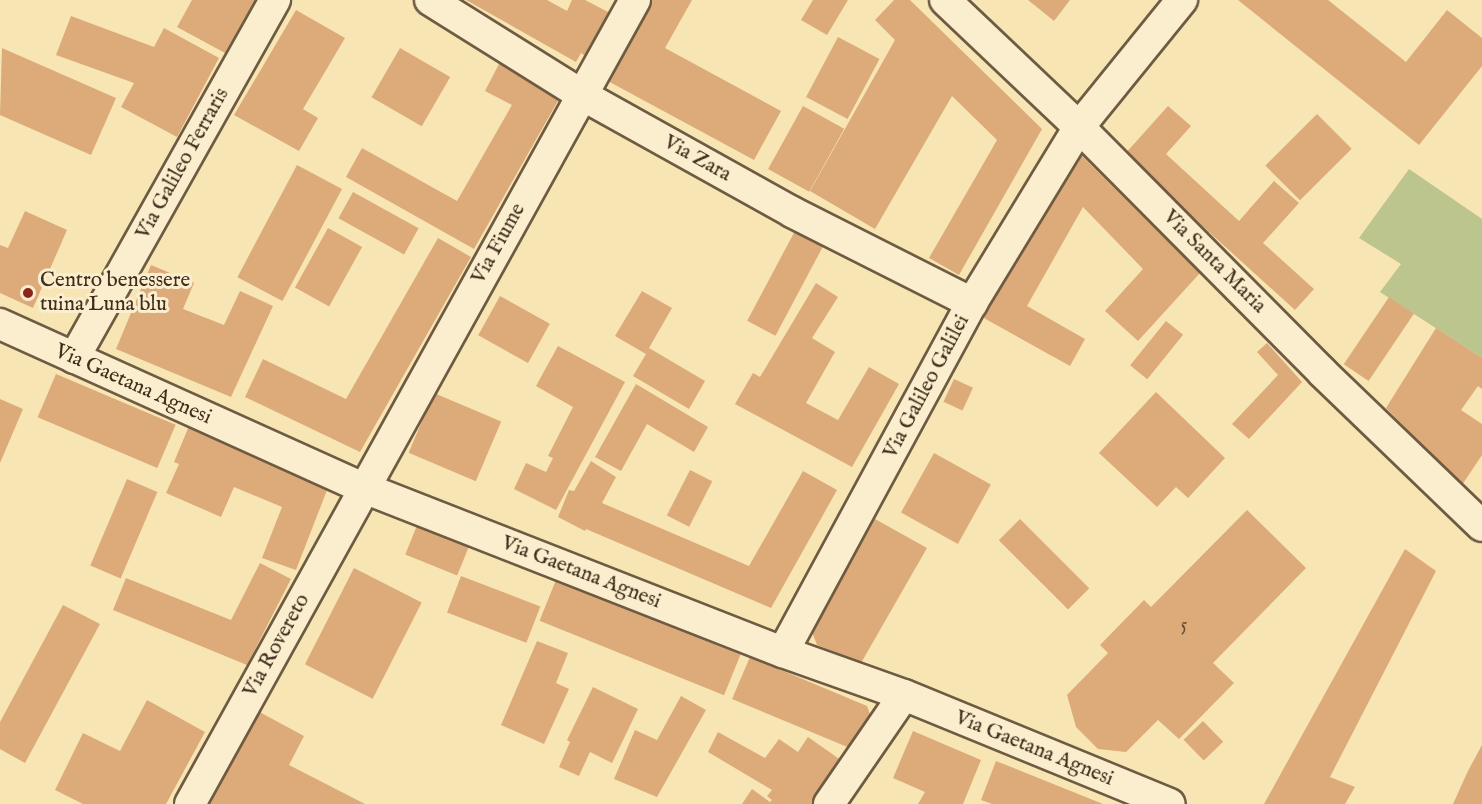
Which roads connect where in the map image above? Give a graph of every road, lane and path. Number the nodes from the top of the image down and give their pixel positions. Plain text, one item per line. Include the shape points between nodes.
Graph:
1 (275, 0) edge
2 (430, 0) edge
3 (635, 0) edge
4 (945, 0) edge
5 (1182, 0) edge
6 (582, 95) junction
7 (1079, 127) junction
8 (972, 303) junction
9 (0, 324) edge
10 (74, 358) junction
11 (363, 488) junction
12 (1480, 518) edge
13 (783, 652) junction
14 (904, 695) junction
15 (190, 804) edge
16 (829, 804) edge
17 (1170, 804) edge

1 - 10 street, Via Galileo Ferraris
2 - 6 street, Via Zara
3 - 6 street, Via Fiume
4 - 7 street, Via Santa Maria
5 - 7 street, Via Galileo Galilei
6 - 8 street, Via Zara via 792,212
6 - 11 street, Via Fiume
7 - 8 street, Via Galileo Galilei
7 - 12 street, Via Santa Maria via 1322,372
8 - 13 street, Via Galileo Galilei
9 - 10 street, Via Gaetana Agnesi
10 - 11 street, Via Gaetana Agnesi
11 - 13 street, Via Gaetana Agnesi
11 - 15 street, Via Rovereto
13 - 14 street, Via Gaetana Agnesi
14 - 16 street
14 - 17 street, Via Gaetana Agnesi

